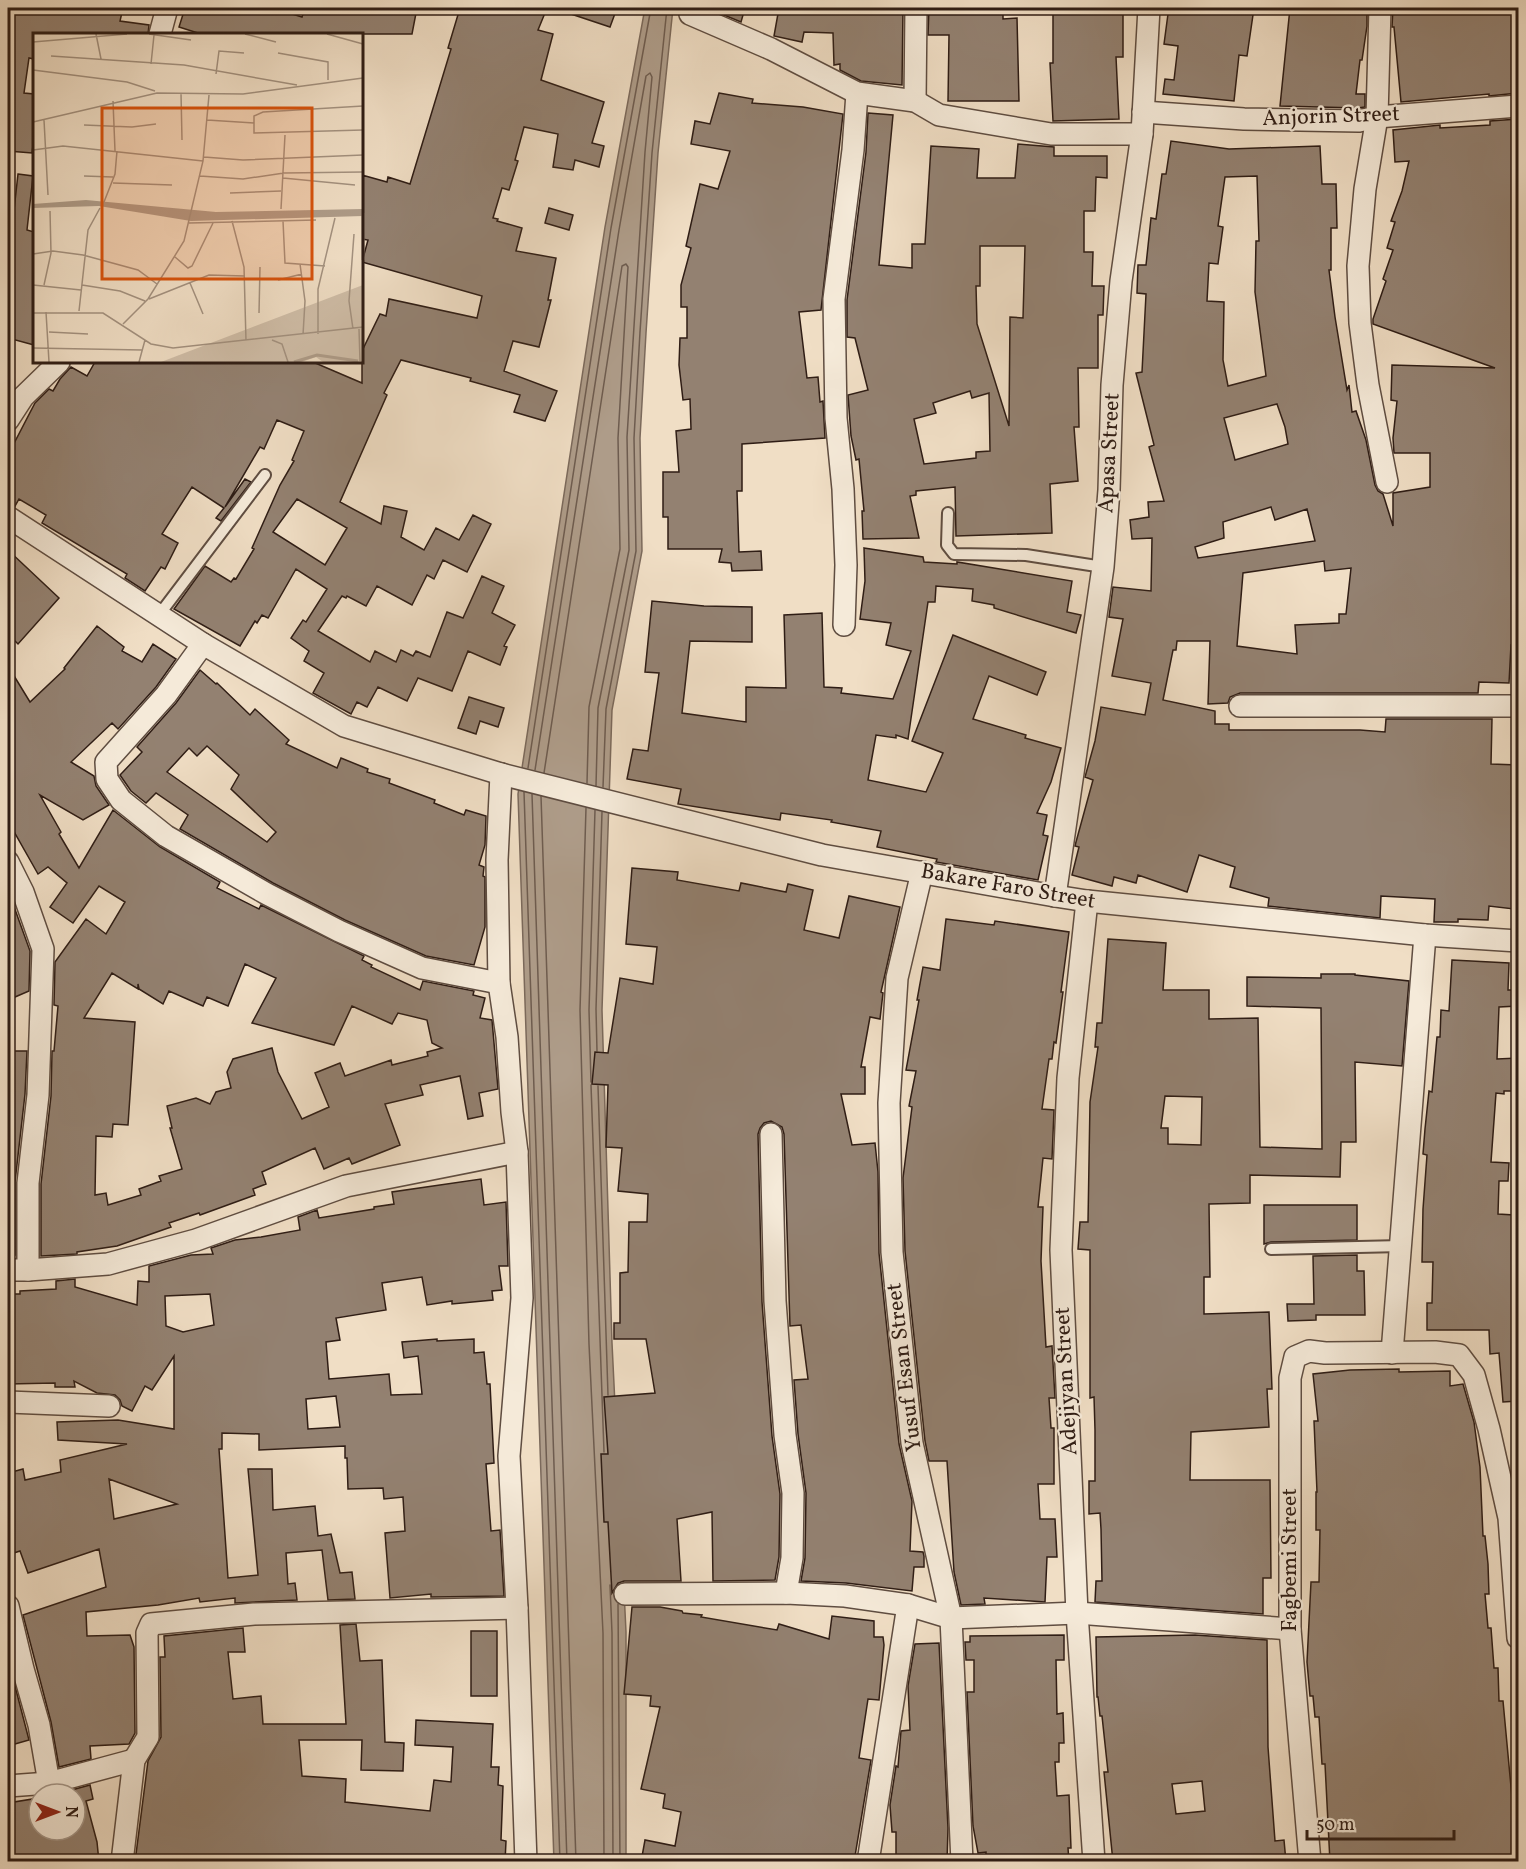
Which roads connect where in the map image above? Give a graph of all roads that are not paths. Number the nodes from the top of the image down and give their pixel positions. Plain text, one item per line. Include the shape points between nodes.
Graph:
1 (167, 8) edge
2 (916, 8) edge
3 (1149, 8) edge
4 (1380, 8) edge
5 (690, 14) dead end
6 (160, 33) edge
7 (857, 93) junction
8 (915, 101) junction
9 (1518, 106) edge
10 (1143, 112) junction
11 (1377, 117) junction
12 (1142, 134) junction
13 (58, 363) edge
14 (8, 420) edge
15 (265, 475) dead end
16 (1387, 482) dead end
17 (948, 513) dead end
18 (8, 517) edge
19 (1103, 567) junction
20 (159, 615) junction
21 (844, 624) dead end
22 (203, 644) junction
23 (1240, 706) dead end
24 (1518, 706) edge
25 (504, 775) junction
26 (8, 862) edge
27 (922, 872) junction
28 (1054, 896) junction
29 (1087, 901) junction
30 (1425, 935) junction
31 (1518, 941) edge
32 (499, 983) junction
33 (771, 1134) dead end
34 (517, 1152) junction
35 (1402, 1246) junction
36 (1271, 1248) dead end
37 (18, 1270) edge
38 (1392, 1353) junction
39 (8, 1402) edge
40 (109, 1406) dead end
41 (786, 1593) junction
42 (625, 1594) dead end
43 (908, 1605) junction
44 (8, 1606) edge
45 (517, 1608) junction
46 (1077, 1613) junction
47 (951, 1618) junction
48 (1290, 1629) junction
49 (1518, 1638) edge
50 (134, 1760) junction
51 (49, 1782) edge
52 (53, 1782) edge
53 (27, 1785) edge
54 (8, 1786) edge
55 (122, 1862) edge
56 (526, 1862) edge
57 (868, 1862) edge
58 (962, 1862) edge
59 (1094, 1862) edge
60 (1310, 1862) edge

1 - 6 street
2 - 8 street
3 - 10 street, Apasa Street
4 - 11 street
5 - 7 street
7 - 8 street
7 - 21 street via 834,299 836,418 844,521
8 - 12 street via 939,115 1051,134
9 - 11 street, Anjorin Street
10 - 11 street, Anjorin Street via 1283,121 1359,121
10 - 12 street, Apasa Street
11 - 16 street via 1358,266 1360,323
12 - 19 street, Apasa Street via 1120,281
13 - 14 street via 23,397
15 - 20 lane
17 - 19 lane via 947,545 954,554 1026,555
18 - 20 street, Bakare Faro Street
19 - 28 street, Apasa Street
20 - 22 street, Bakare Faro Street
22 - 25 street, Bakare Faro Street via 344,726
22 - 32 street via 166,695 106,762 107,779 121,800 166,836 339,931 422,968
23 - 24 street
25 - 27 street, Bakare Faro Street via 822,855
25 - 32 street via 497,860
26 - 37 street via 43,949 38,1095
27 - 28 street, Bakare Faro Street
27 - 47 street, Yusuf Esan Street via 897,978 889,1103 892,1252 912,1443
28 - 29 street, Bakare Faro Street
29 - 30 street, Bakare Faro Street
29 - 46 street, Adejiyan Street via 1068,1078 1061,1250
30 - 31 street, Bakare Faro Street
30 - 35 street
32 - 34 street
33 - 41 street via 775,1300 793,1494 792,1558
34 - 37 street via 346,1186 196,1240 108,1264
34 - 45 street via 522,1298 509,1456
35 - 36 lane
35 - 38 street
38 - 48 street, Fagbemi Street via 1309,1351 1295,1358 1290,1378
38 - 49 street, Fagbemi Street via 1458,1355 1474,1375 1509,1518
39 - 40 street
41 - 42 street
41 - 43 street
43 - 47 street
43 - 57 street
44 - 51 street via 39,1725
45 - 50 street via 254,1614 151,1624 147,1633 148,1737
45 - 56 street
46 - 47 street
46 - 48 street
46 - 59 street, Adejiyan Street
47 - 58 street, Yusuf Esan Street
48 - 60 street, Fagbemi Street
50 - 52 street
50 - 55 street
53 - 54 street

